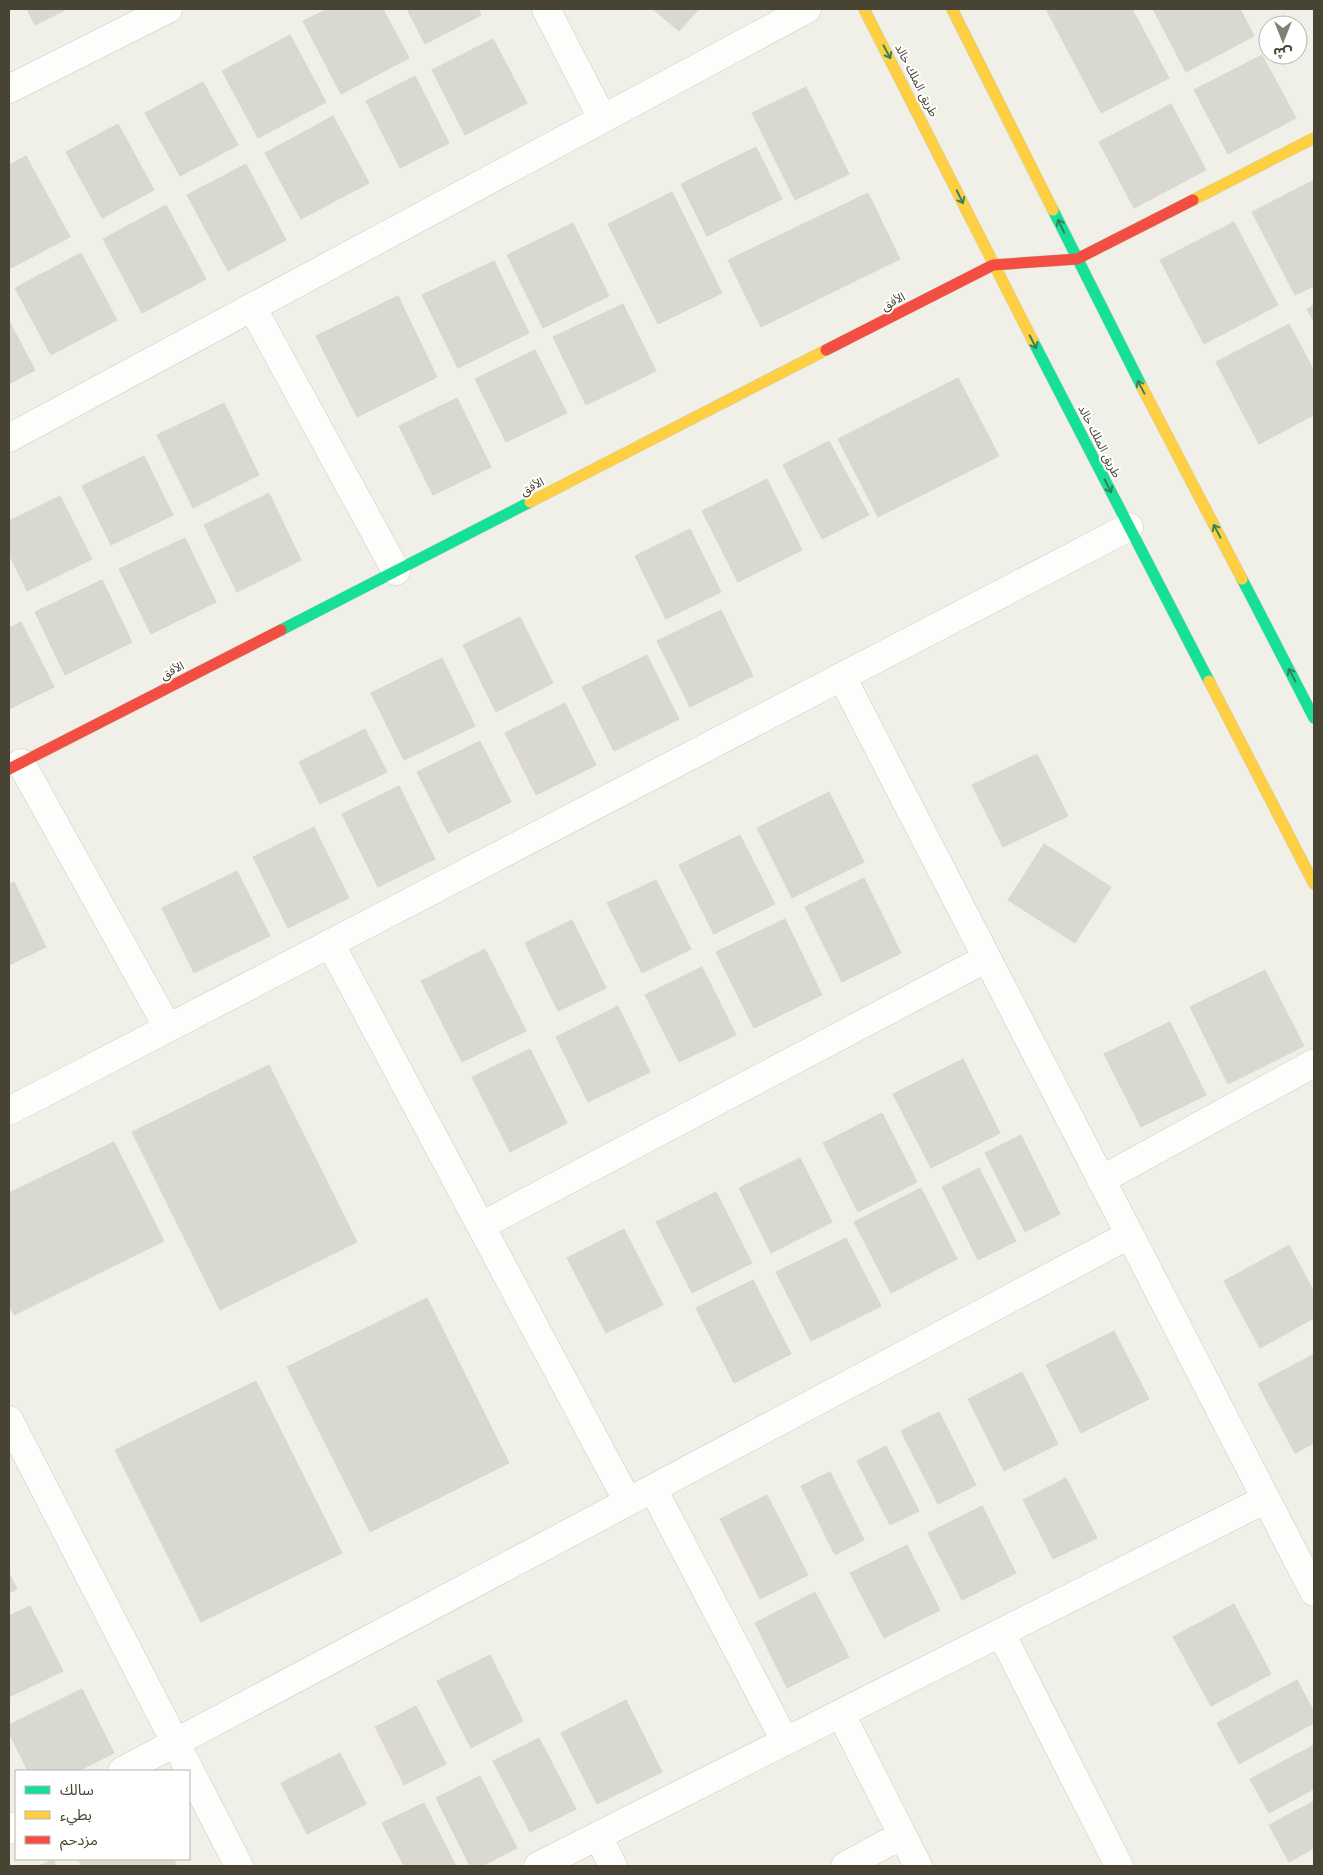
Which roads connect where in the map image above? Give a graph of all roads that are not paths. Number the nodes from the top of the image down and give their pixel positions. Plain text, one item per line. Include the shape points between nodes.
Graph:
1 (168, 9) edge
2 (546, 9) edge
3 (807, 9) edge
4 (864, 9) edge
5 (952, 9) edge
6 (9, 89) edge
7 (602, 118) junction
8 (1314, 138) edge
9 (1077, 258) junction
10 (993, 265) junction
11 (252, 307) junction
12 (9, 438) edge
13 (1129, 527) junction
14 (396, 571) junction
15 (842, 677) junction
16 (1314, 718) edge
17 (15, 766) edge
18 (1314, 884) edge
19 (330, 943) junction
20 (987, 958) junction
21 (168, 1028) junction
22 (1314, 1063) edge
23 (9, 1111) edge
24 (1101, 1180) junction
25 (481, 1226) junction
26 (1129, 1234) junction
27 (9, 1420) edge
28 (653, 1489) junction
29 (1266, 1499) junction
30 (628, 1502) junction
31 (1314, 1592) edge
32 (1001, 1633) junction
33 (841, 1714) junction
34 (785, 1742) junction
35 (176, 1744) junction
36 (124, 1770) edge
37 (189, 1770) edge
38 (190, 1771) edge
39 (902, 1835) junction
40 (598, 1836) junction
41 (239, 1866) edge
42 (538, 1866) edge
43 (612, 1866) edge
44 (845, 1866) edge
45 (918, 1866) edge
46 (1119, 1866) edge

1 - 6 street
2 - 7 street
3 - 7 street
4 -> 10 main road, طريق الملك خالد
9 -> 5 main road
7 - 11 street
8 - 9 main road
9 - 10 main road, الأفق
16 -> 9 main road
10 -> 13 main road, طريق الملك خالد
10 - 14 main road, الأفق
11 - 12 street
11 - 14 street
13 - 15 street
13 - 18 main road, طريق الملك خالد
14 - 17 main road, الأفق
15 - 19 street
15 - 20 street
17 - 21 street
19 - 21 street
19 - 25 street
20 - 24 street
20 - 25 street
21 - 23 street
22 - 24 street
24 - 26 street
25 - 30 street
26 - 28 street
26 - 29 street
27 - 35 street
28 - 30 street
28 - 34 street
29 - 31 street
29 - 32 street
30 - 35 street
32 - 33 street
32 - 46 street
33 - 34 street
33 - 39 street
34 - 40 street
35 - 36 street
35 - 37 street
38 - 41 street
39 - 44 street
39 - 45 street
40 - 42 street
40 - 43 street

